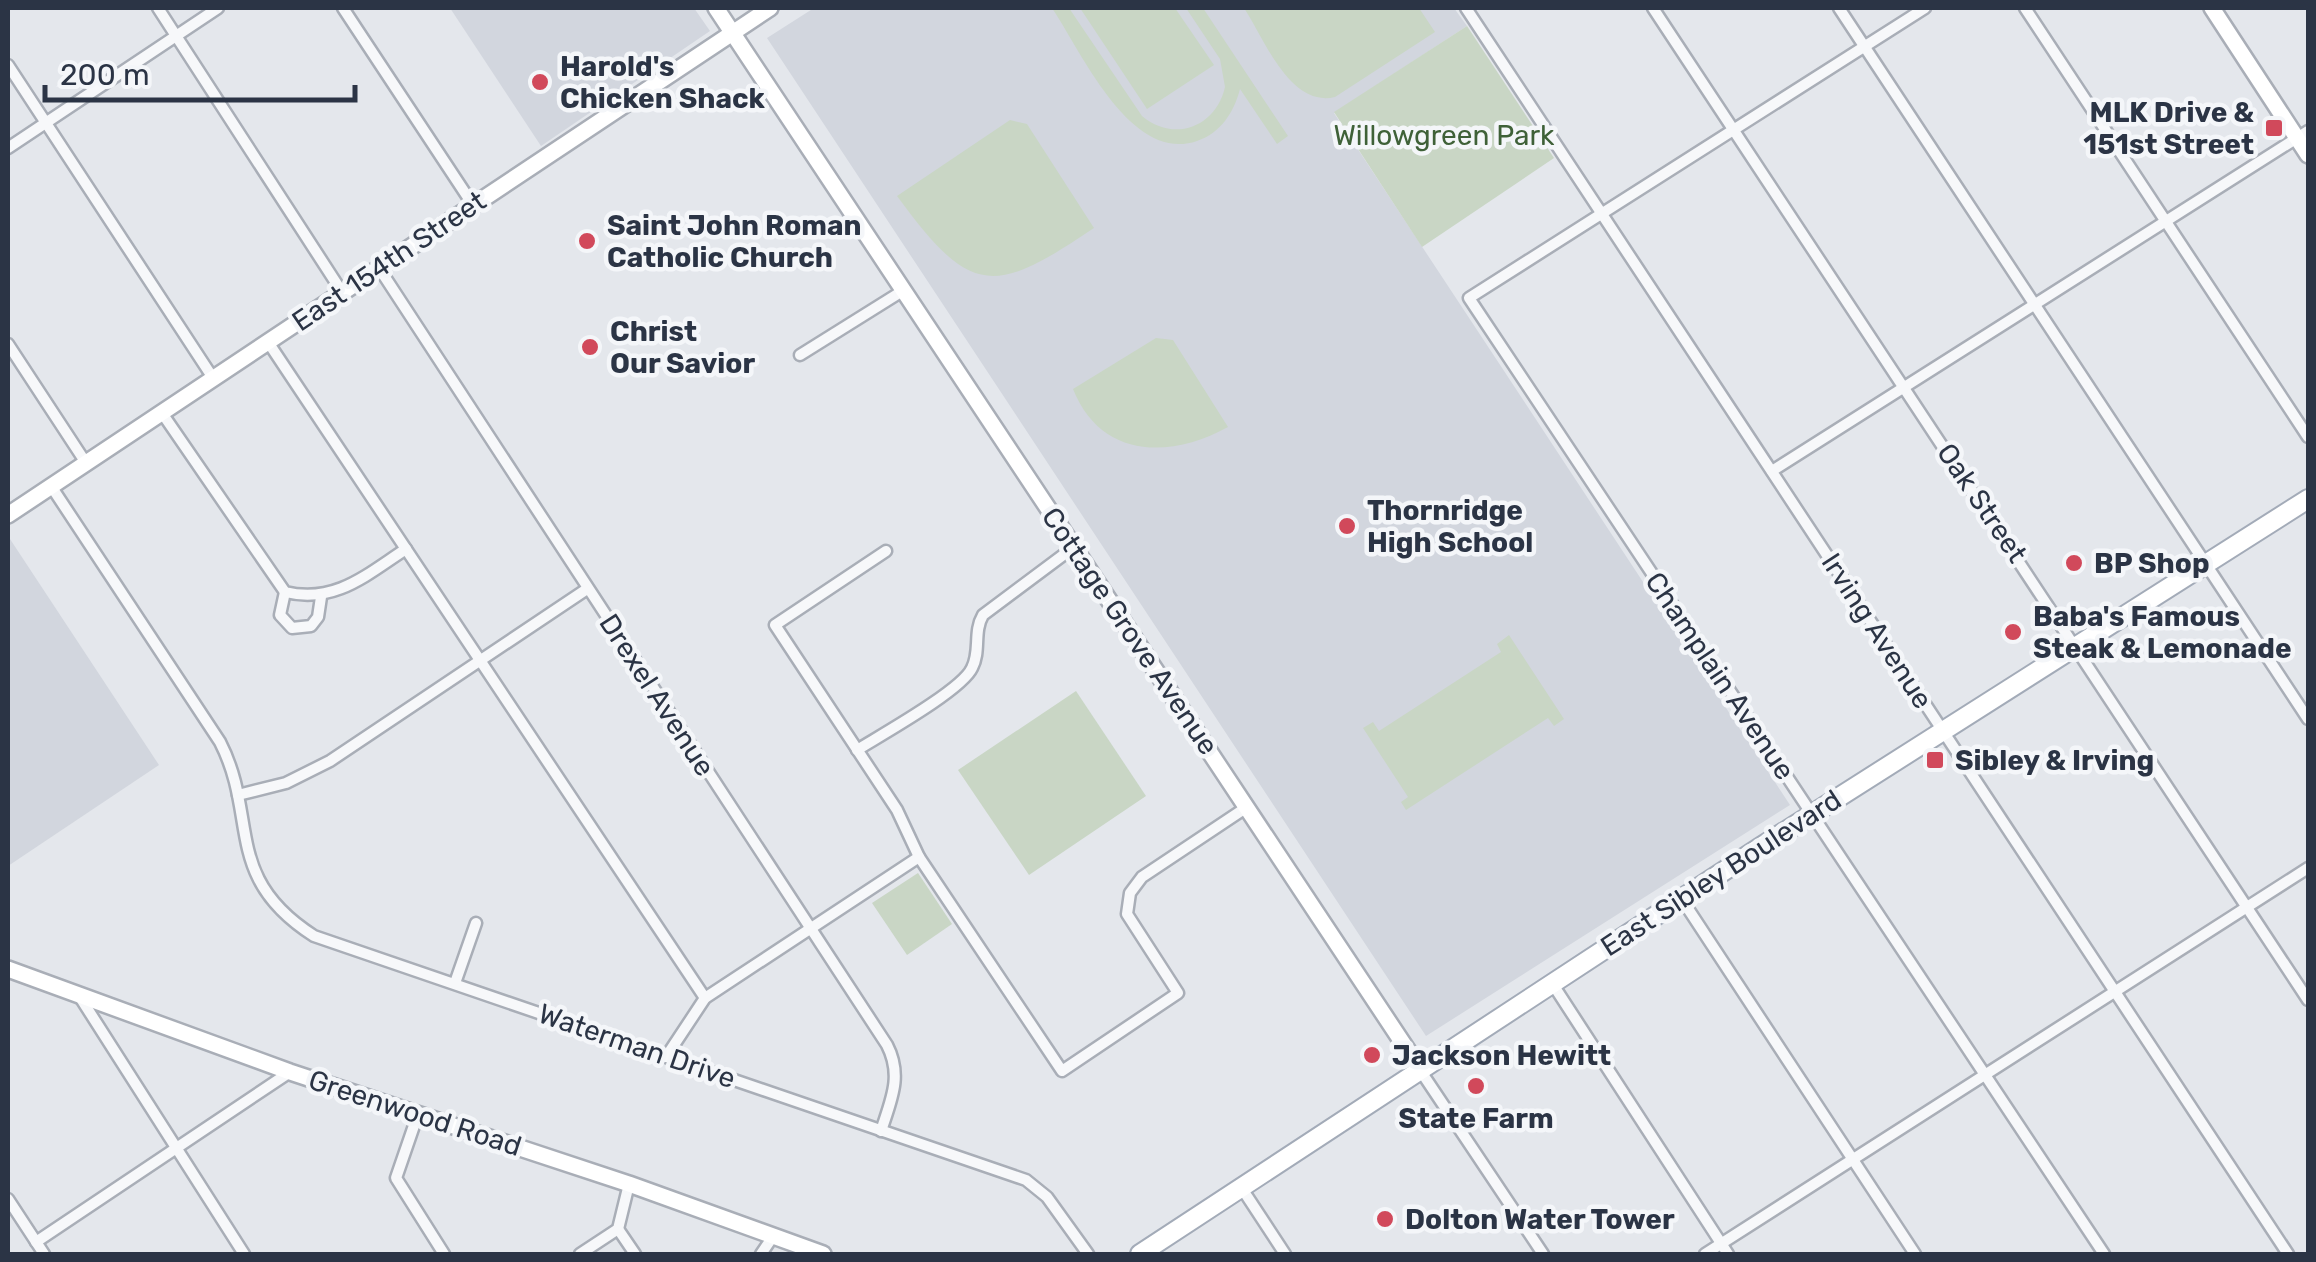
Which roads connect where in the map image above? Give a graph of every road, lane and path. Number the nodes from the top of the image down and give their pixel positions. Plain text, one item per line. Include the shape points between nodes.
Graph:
1 (158, 8) edge
2 (218, 8) edge
3 (344, 8) edge
4 (716, 8) edge
5 (770, 8) edge
6 (1466, 8) edge
7 (1653, 8) edge
8 (1839, 8) edge
9 (1925, 8) edge
10 (2025, 8) edge
11 (2212, 8) edge
12 (732, 32) junction
13 (176, 36) junction
14 (1864, 46) junction
15 (8, 65) edge
16 (45, 122) junction
17 (1734, 130) junction
18 (2303, 134) edge
19 (8, 148) edge
20 (2308, 155) edge
21 (473, 205) junction
22 (1602, 214) junction
23 (2166, 221) junction
24 (378, 268) junction
25 (904, 290) junction
26 (342, 292) junction
27 (2035, 304) junction
28 (268, 342) junction
29 (8, 344) edge
30 (800, 354) dead end
31 (212, 378) junction
32 (1905, 387) junction
33 (162, 412) junction
34 (2308, 437) edge
35 (86, 463) junction
36 (1772, 472) junction
37 (51, 486) junction
38 (2308, 500) edge
39 (8, 515) edge
40 (1074, 547) junction
41 (406, 548) junction
42 (886, 551) dead end
43 (2206, 564) junction
44 (587, 589) junction
45 (285, 592) junction
46 (321, 597) junction
47 (2076, 646) junction
48 (480, 659) junction
49 (2308, 719) edge
50 (1943, 731) junction
51 (858, 750) junction
52 (238, 794) junction
53 (1247, 808) junction
54 (1811, 814) junction
55 (920, 857) junction
56 (2308, 868) edge
57 (1681, 898) junction
58 (2248, 906) junction
59 (476, 923) dead end
60 (811, 930) junction
61 (8, 969) edge
62 (1552, 982) junction
63 (455, 983) junction
64 (76, 990) junction
65 (2115, 992) junction
66 (705, 998) junction
67 (2308, 1000) edge
68 (666, 1057) junction
69 (1420, 1069) junction
70 (290, 1072) junction
71 (1985, 1076) junction
72 (418, 1114) junction
73 (881, 1130) junction
74 (176, 1148) junction
75 (1853, 1160) junction
76 (629, 1184) junction
77 (1241, 1187) junction
78 (8, 1202) edge
79 (618, 1229) junction
80 (772, 1238) junction
81 (36, 1242) junction
82 (1725, 1249) edge
83 (44, 1254) edge
84 (244, 1254) edge
85 (444, 1254) edge
86 (580, 1254) edge
87 (635, 1254) edge
88 (761, 1254) edge
89 (823, 1254) edge
90 (1088, 1254) edge
91 (1140, 1254) edge
92 (1285, 1254) edge
93 (1543, 1254) edge
94 (1705, 1254) edge
95 (1915, 1254) edge
96 (2104, 1254) edge
97 (2286, 1254) edge

1 - 13 street
2 - 13 street
3 - 21 street
4 - 12 street, Cottage Grove Avenue
5 - 12 street, East 154th Street
6 - 22 street, Irving Avenue
7 - 17 street, Oak Street
8 - 14 street
9 - 14 street
10 - 23 street
11 - 18 street
12 - 21 street, East 154th Street
12 - 25 street, Cottage Grove Avenue
13 - 16 street
13 - 26 street
14 - 17 street
14 - 27 street
15 - 16 street
16 - 19 street
16 - 31 street
17 - 22 street
17 - 32 street, Oak Street
18 - 20 street
18 - 23 street
21 - 24 street, East 154th Street
22 - 36 street, Irving Avenue
22 - 54 street, Champlain Avenue via 1469,298
23 - 27 street
23 - 34 street
24 - 26 street, East 154th Street
24 - 44 street, Drexel Avenue
25 - 30 street
25 - 40 street, Cottage Grove Avenue
26 - 28 street, East 154th Street
27 - 32 street
27 - 43 street
28 - 31 street, East 154th Street
28 - 41 street
29 - 35 street
31 - 33 street, East 154th Street
32 - 36 street
32 - 47 street, Oak Street
33 - 35 street, East 154th Street
33 - 45 street
35 - 37 street, East 154th Street
36 - 50 street, Irving Avenue
37 - 39 street, East 154th Street
37 - 52 street, Waterman Drive via 212,726
38 - 43 main road, East Sibley Boulevard
40 - 51 street via 984,616 965,678
40 - 53 street, Cottage Grove Avenue
41 - 46 street
41 - 48 street
42 - 51 street via 775,625
43 - 47 main road, East Sibley Boulevard
43 - 49 street
44 - 48 street
44 - 60 street, Drexel Avenue
45 - 46 street
45 - 46 street via 280,615 292,628 311,626
47 - 50 main road, East Sibley Boulevard
47 - 58 street, Oak Street
48 - 52 street via 307,774
48 - 66 street
50 - 54 main road, East Sibley Boulevard
50 - 65 street, Irving Avenue
51 - 55 street
52 - 63 street, Waterman Drive via 245,851 297,925
53 - 55 street via 1142,876 1130,893 1126,914 1178,993 1062,1071
53 - 69 street, Cottage Grove Avenue
54 - 57 main road, East Sibley Boulevard
54 - 71 street, Champlain Avenue
55 - 60 street
56 - 58 street
57 - 62 main road, East Sibley Boulevard
57 - 75 street
58 - 65 street
58 - 67 street, Oak Street
59 - 63 street
60 - 66 street
60 - 73 street, Drexel Avenue via 894,1058 896,1086
61 - 64 street, Greenwood Road
62 - 69 main road, East Sibley Boulevard
62 - 82 street
63 - 68 street, Waterman Drive
64 - 70 street, Greenwood Road
64 - 74 street
65 - 71 street
65 - 97 street, Irving Avenue
66 - 68 street
68 - 73 street, Waterman Drive
69 - 77 main road, East Sibley Boulevard
69 - 93 street, Cottage Grove Avenue
70 - 72 street, Greenwood Road
70 - 74 street
71 - 75 street
71 - 96 street, Champlain Avenue
72 - 76 street, Greenwood Road
72 - 85 street via 396,1178
73 - 90 street, Waterman Drive via 1026,1180 1048,1197
74 - 81 street
74 - 84 street
75 - 82 street
75 - 95 street
76 - 79 street
76 - 80 street, Greenwood Road
77 - 91 main road, East Sibley Boulevard
77 - 92 street
78 - 81 street
79 - 86 street
79 - 87 street
80 - 88 street
80 - 89 street, Greenwood Road
81 - 83 street
82 - 94 street

